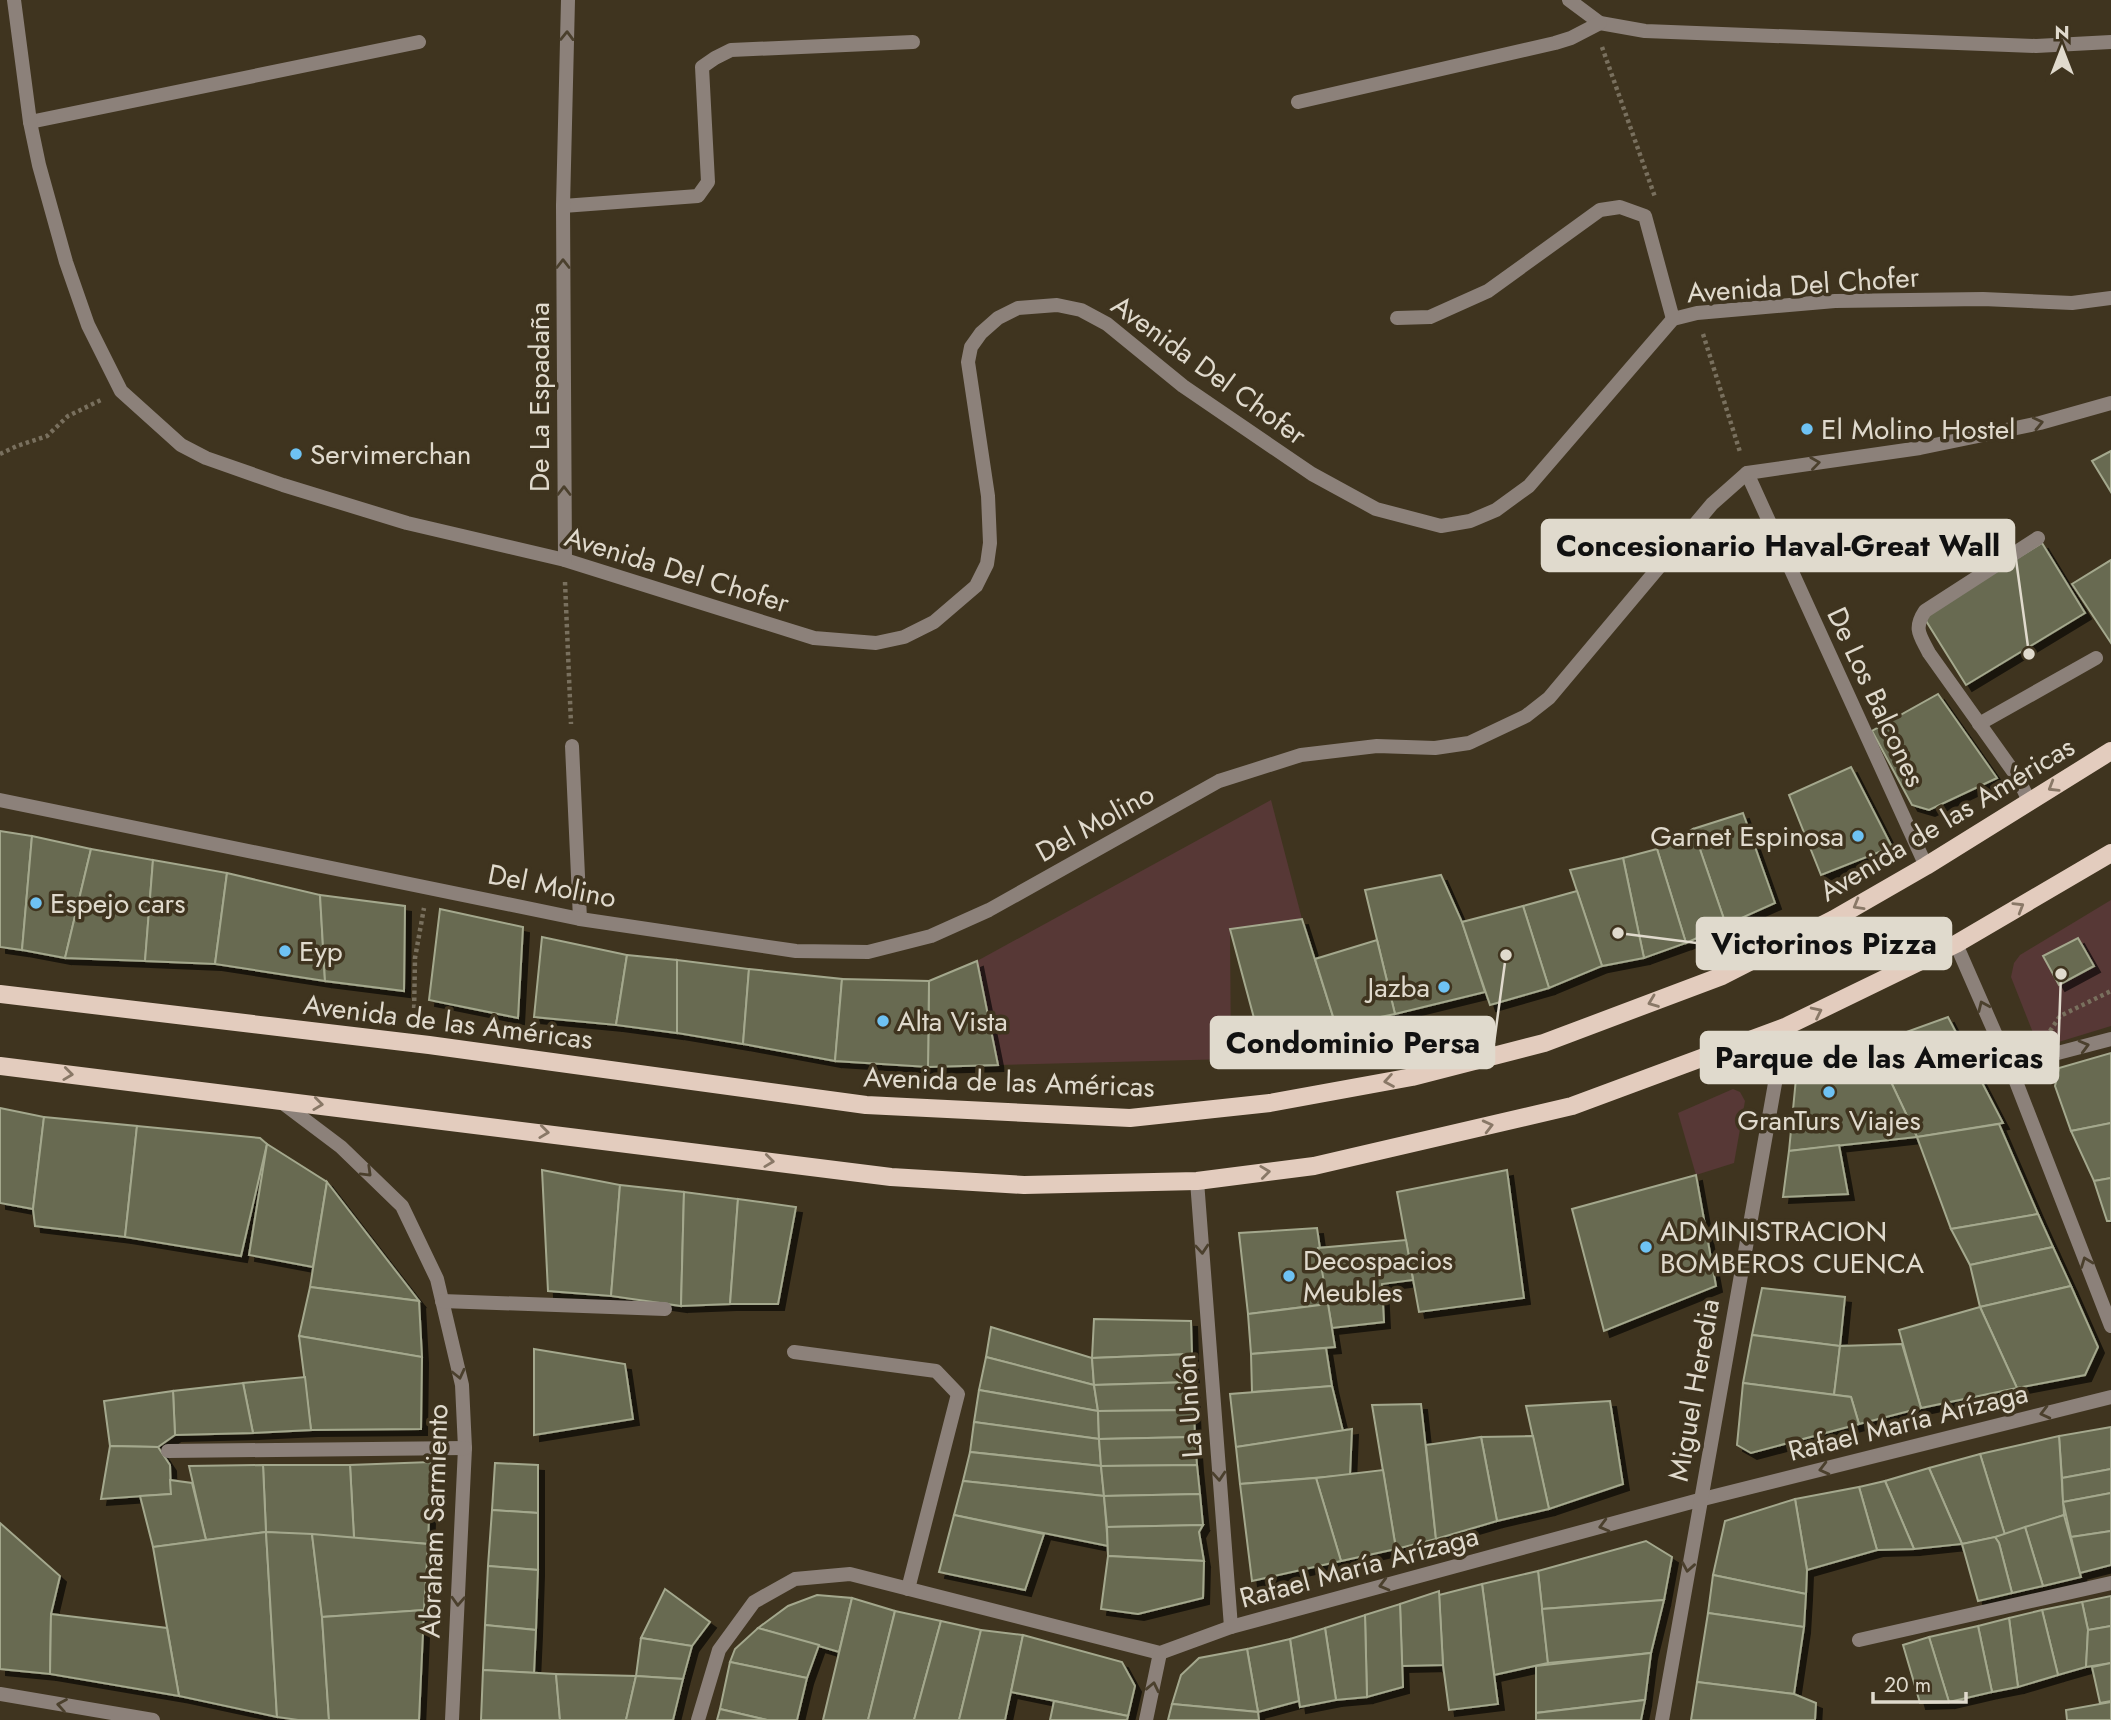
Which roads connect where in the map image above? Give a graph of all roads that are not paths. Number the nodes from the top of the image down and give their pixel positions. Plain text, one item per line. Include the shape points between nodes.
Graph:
1 (14, 0) edge
2 (568, 0) edge
3 (1569, 0) edge
4 (1600, 23) junction
5 (419, 42) dead end
6 (913, 42) dead end
7 (2111, 42) edge
8 (1298, 102) dead end
9 (30, 122) junction
10 (562, 206) junction
11 (2111, 298) edge
12 (1397, 318) dead end
13 (1673, 319) junction
14 (2111, 403) edge
15 (1747, 473) junction
16 (2038, 538) dead end
17 (565, 560) junction
18 (2096, 658) dead end
19 (1979, 724) junction
20 (572, 746) road end
21 (2111, 751) edge
22 (0, 800) edge
23 (2029, 801) junction
24 (2111, 853) edge
25 (1926, 866) junction
26 (580, 919) junction
27 (1956, 944) junction
28 (0, 994) edge
29 (1785, 1027) junction
30 (2111, 1039) edge
31 (0, 1066) edge
32 (2013, 1074) junction
33 (276, 1098) junction
34 (1197, 1181) junction
35 (442, 1301) junction
36 (665, 1308) dead end
37 (2111, 1326) edge
38 (794, 1352) dead end
39 (2111, 1397) edge
40 (465, 1448) junction
41 (168, 1451) dead end
42 (1699, 1500) junction
43 (2111, 1583) edge
44 (908, 1588) junction
45 (1231, 1627) junction
46 (1859, 1640) dead end
47 (1160, 1653) junction
48 (0, 1694) edge
49 (153, 1720) edge
50 (452, 1720) edge
51 (698, 1720) edge
52 (1146, 1720) edge
53 (1662, 1720) edge

1 - 9 street, Avenida Del Chofer
10 -> 2 street, De La Espadaña
3 - 4 street
4 - 7 street via 1645,31 1994,45
4 - 8 street via 1555,43
5 - 9 street
6 - 10 street via 731,51 715,58 702,67 708,182 698,196
9 - 17 street, Avenida Del Chofer via 66,262 88,326 121,391 181,445 283,485 407,523
17 -> 10 street, De La Espadaña
11 - 13 street, Avenida Del Chofer via 2072,303 1983,299 1835,302
12 - 13 street via 1430,317 1488,291 1600,210 1620,207 1645,216
13 - 17 street, Avenida Del Chofer via 1530,486 1496,510 1470,521 1441,526 1376,509 1312,474 1205,401 1107,324 1081,310 1057,305 1018,308 981,332 971,347 968,362 988,496 990,543 987,564 976,586 934,622 904,637 876,643 814,638
15 -> 14 street via 1920,448
15 - 25 street, De Los Balcones
15 - 26 street, Del Molino via 1712,504 1549,698 1526,716 1469,743 1435,748 1377,746 1301,755 1219,781 989,910 931,936 868,952 796,951
16 - 19 street via 1925,611 1919,621 1919,634 1929,653
18 - 19 street
19 - 23 street
20 - 26 street
21 -> 23 main road, Avenida de las Américas
22 - 26 street, Del Molino
23 - 25 main road, Avenida de las Américas
27 -> 24 main road
25 -> 28 main road, Avenida de las Américas via 1723,976 1544,1043 1399,1080 1270,1103 1130,1118 866,1105 429,1045
29 -> 27 main road
32 -> 27 street
34 -> 29 main road via 1314,1167 1573,1106
29 - 42 street, Miguel Heredia
32 -> 30 street via 2050,1055
31 -> 33 main road
37 -> 32 street
33 -> 34 main road via 891,1177 1024,1185
33 -> 35 street, Abraham Sarmiento via 341,1147 402,1206 437,1279
34 -> 45 street, La Unión
35 - 36 street
35 -> 40 street, Abraham Sarmiento via 462,1385
38 - 44 street via 936,1371 958,1394
39 -> 42 street, Rafael María Arízaga
40 - 41 street
40 -> 50 street, Abraham Sarmiento
42 -> 45 street, Rafael María Arízaga
42 -> 53 street, Miguel Heredia
43 - 46 street
44 - 47 street
44 - 51 street via 850,1574 823,1576 795,1579 754,1602 719,1650
45 - 47 street, Rafael María Arízaga
52 -> 47 street
49 -> 48 street

